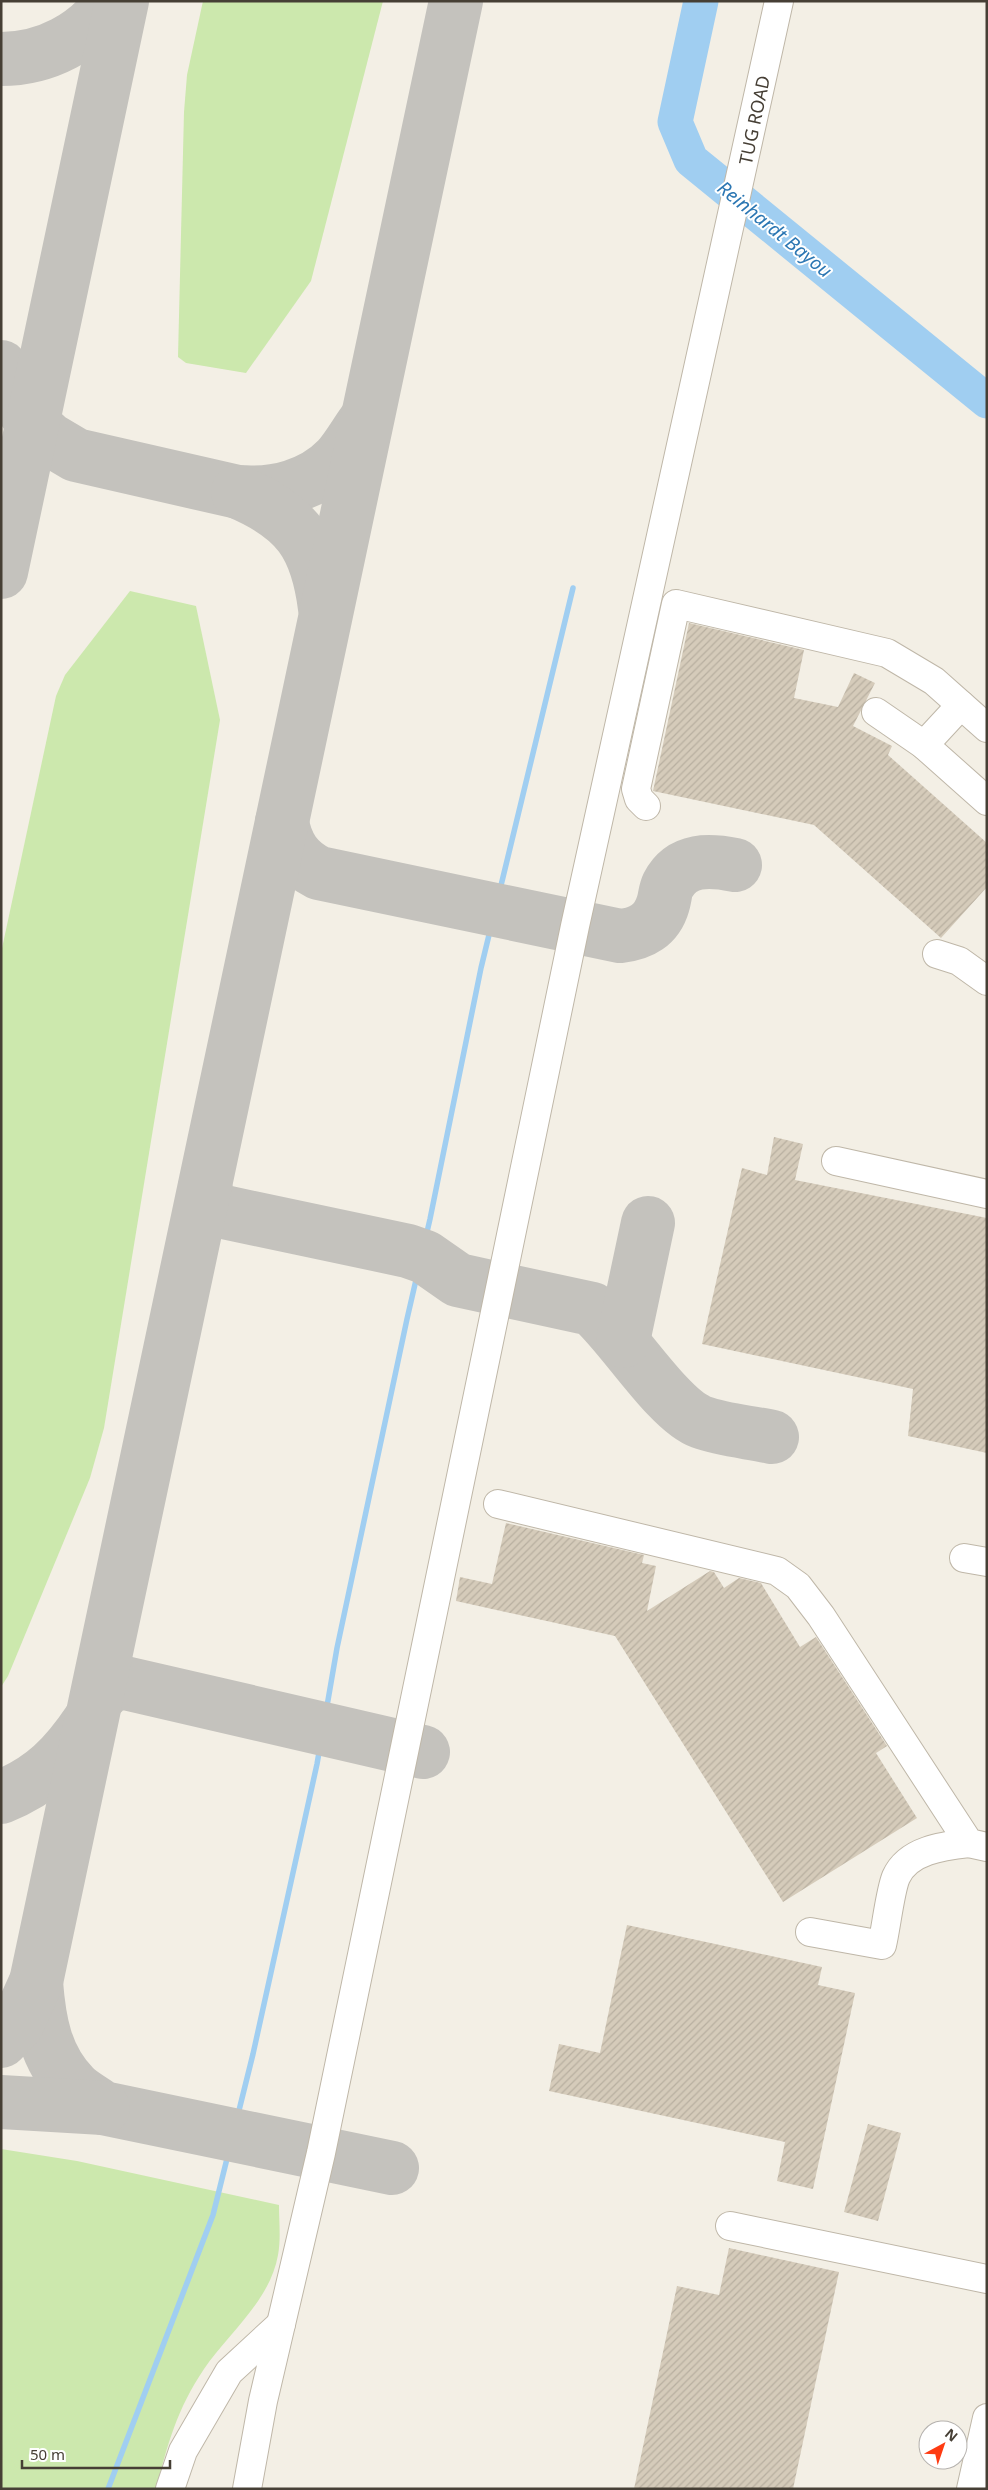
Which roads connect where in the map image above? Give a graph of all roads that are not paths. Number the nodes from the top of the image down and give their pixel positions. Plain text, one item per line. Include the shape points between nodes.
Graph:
1 (779, 1) edge
2 (961, 705) junction
3 (876, 712) dead end
4 (987, 728) edge
5 (924, 745) junction
6 (987, 801) edge
7 (646, 806) dead end
8 (937, 954) dead end
9 (987, 981) edge
10 (836, 1161) dead end
11 (987, 1194) edge
12 (498, 1504) dead end
13 (978, 1845) edge
14 (810, 1932) dead end
15 (730, 2226) dead end
16 (987, 2279) edge
17 (281, 2324) junction
18 (987, 2418) edge
19 (170, 2489) edge
20 (247, 2489) edge
21 (971, 2489) edge

1 - 17 street, TUG ROAD via 571,946 321,2153
2 - 4 street
2 - 5 street
2 - 7 street via 934,682 886,653 676,604 636,788 639,800
3 - 5 street
5 - 6 street
8 - 9 street via 959,961
10 - 11 street
12 - 13 street via 777,1571 798,1586 821,1616
13 - 14 street via 938,1846 910,1860 896,1877 882,1945
15 - 16 street
17 - 19 street via 229,2372 183,2451
17 - 20 street, TUG ROAD
18 - 21 street

